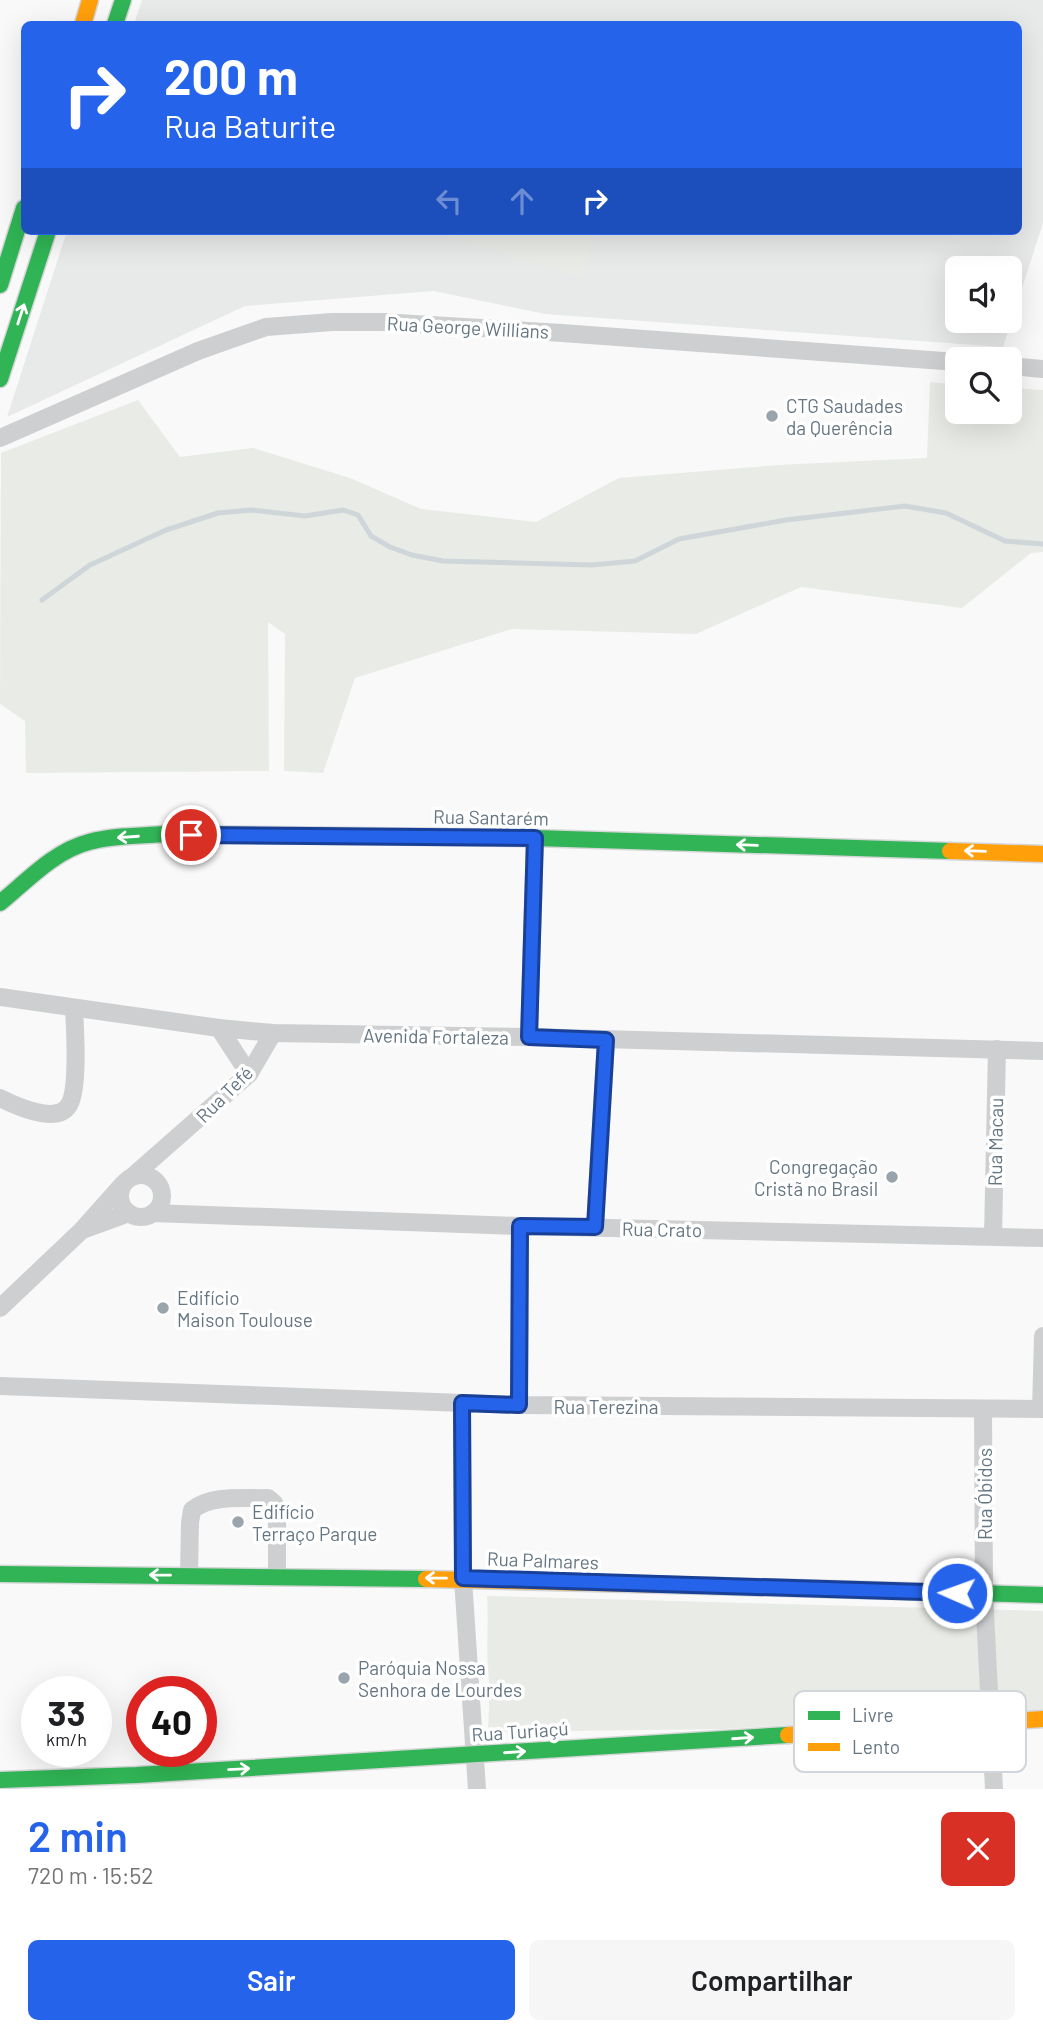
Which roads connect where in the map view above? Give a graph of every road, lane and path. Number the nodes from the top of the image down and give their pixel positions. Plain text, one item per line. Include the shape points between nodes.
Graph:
1 (90, 0) edge
2 (123, 0) edge
3 (83, 21) edge
4 (116, 21) edge
5 (21, 216) edge
6 (47, 235) edge
7 (3, 263) edge
8 (0, 285) edge
9 (945, 361) edge
10 (1022, 367) edge
11 (1043, 369) edge
12 (0, 379) edge
13 (0, 438) edge
14 (535, 838) junction
15 (1043, 854) edge
16 (0, 903) edge
17 (0, 997) edge
18 (74, 1008) junction
19 (219, 1028) junction
20 (273, 1033) junction
21 (529, 1037) junction
22 (606, 1040) junction
23 (997, 1049) junction
24 (1043, 1051) edge
25 (249, 1074) junction
26 (0, 1098) edge
27 (167, 1148) junction
28 (128, 1180) junction
29 (159, 1185) junction
30 (129, 1213) junction
31 (153, 1213) junction
32 (197, 1214) junction
33 (520, 1226) junction
34 (595, 1227) junction
35 (82, 1230) junction
36 (993, 1236) junction
37 (1043, 1238) edge
38 (0, 1308) edge
39 (1043, 1336) edge
40 (0, 1385) edge
41 (462, 1403) junction
42 (519, 1405) junction
43 (983, 1409) junction
44 (1042, 1409) edge
45 (0, 1574) edge
46 (189, 1576) junction
47 (277, 1576) junction
48 (463, 1578) junction
49 (984, 1594) junction
50 (1043, 1595) edge
51 (989, 1691) edge
52 (794, 1735) edge
53 (476, 1754) junction
54 (0, 1780) edge
55 (137, 1782) edge
56 (477, 1789) edge

1 - 3 street
2 - 4 street
5 - 7 street
12 -> 6 street
7 - 8 street
9 - 13 street, Rua George Willians via 382,322 266,327
10 - 11 street
15 -> 14 street, Rua Santarém
14 -> 16 street, Rua Santarém via 120,837 80,844
14 - 21 street
17 - 18 street, Avenida Fortaleza
18 - 19 street, Avenida Fortaleza
18 - 26 street via 70,1104 48,1115
19 - 20 street, Avenida Fortaleza
19 - 25 street
20 - 21 street, Avenida Fortaleza
20 - 25 street, Rua Tefé
21 - 22 street, Avenida Fortaleza
22 - 23 street, Avenida Fortaleza
22 - 34 street
23 - 24 street, Avenida Fortaleza
23 - 36 street, Rua Macau
25 - 27 street, Rua Tefé
27 - 28 street, Rua Tefé
27 - 29 street
28 - 29 street via 146,1175
28 - 30 street via 120,1197
28 - 35 street, Rua Tefé
29 - 31 street via 161,1202
29 - 32 street
30 - 31 street via 141,1217
30 - 35 street, Rua Tefé
31 - 32 street, Rua Crato
32 - 33 street, Rua Crato
33 - 34 street, Rua Crato
33 - 42 street
34 - 36 street, Rua Crato
35 - 38 street, Rua Tefé
36 - 37 street, Rua Crato
39 - 44 street
40 - 41 street, Rua Terezina
41 - 42 street, Rua Terezina
41 - 48 street
42 - 43 street, Rua Terezina
43 - 44 street, Rua Terezina
43 - 49 street, Rua Óbidos
46 -> 45 street, Rua Palmares
46 - 47 street, Rua Palmares
46 - 47 street via 192,1510 214,1499 268,1498 277,1511
48 -> 47 street, Rua Palmares
48 - 49 street, Rua Palmares
48 - 53 street
49 - 50 street, Rua Palmares
49 - 51 street, Rua Óbidos
53 -> 52 street, Rua Turiaçú
55 -> 53 street, Rua Turiaçú
53 - 56 street
54 - 55 street, Rua Turiaçú

